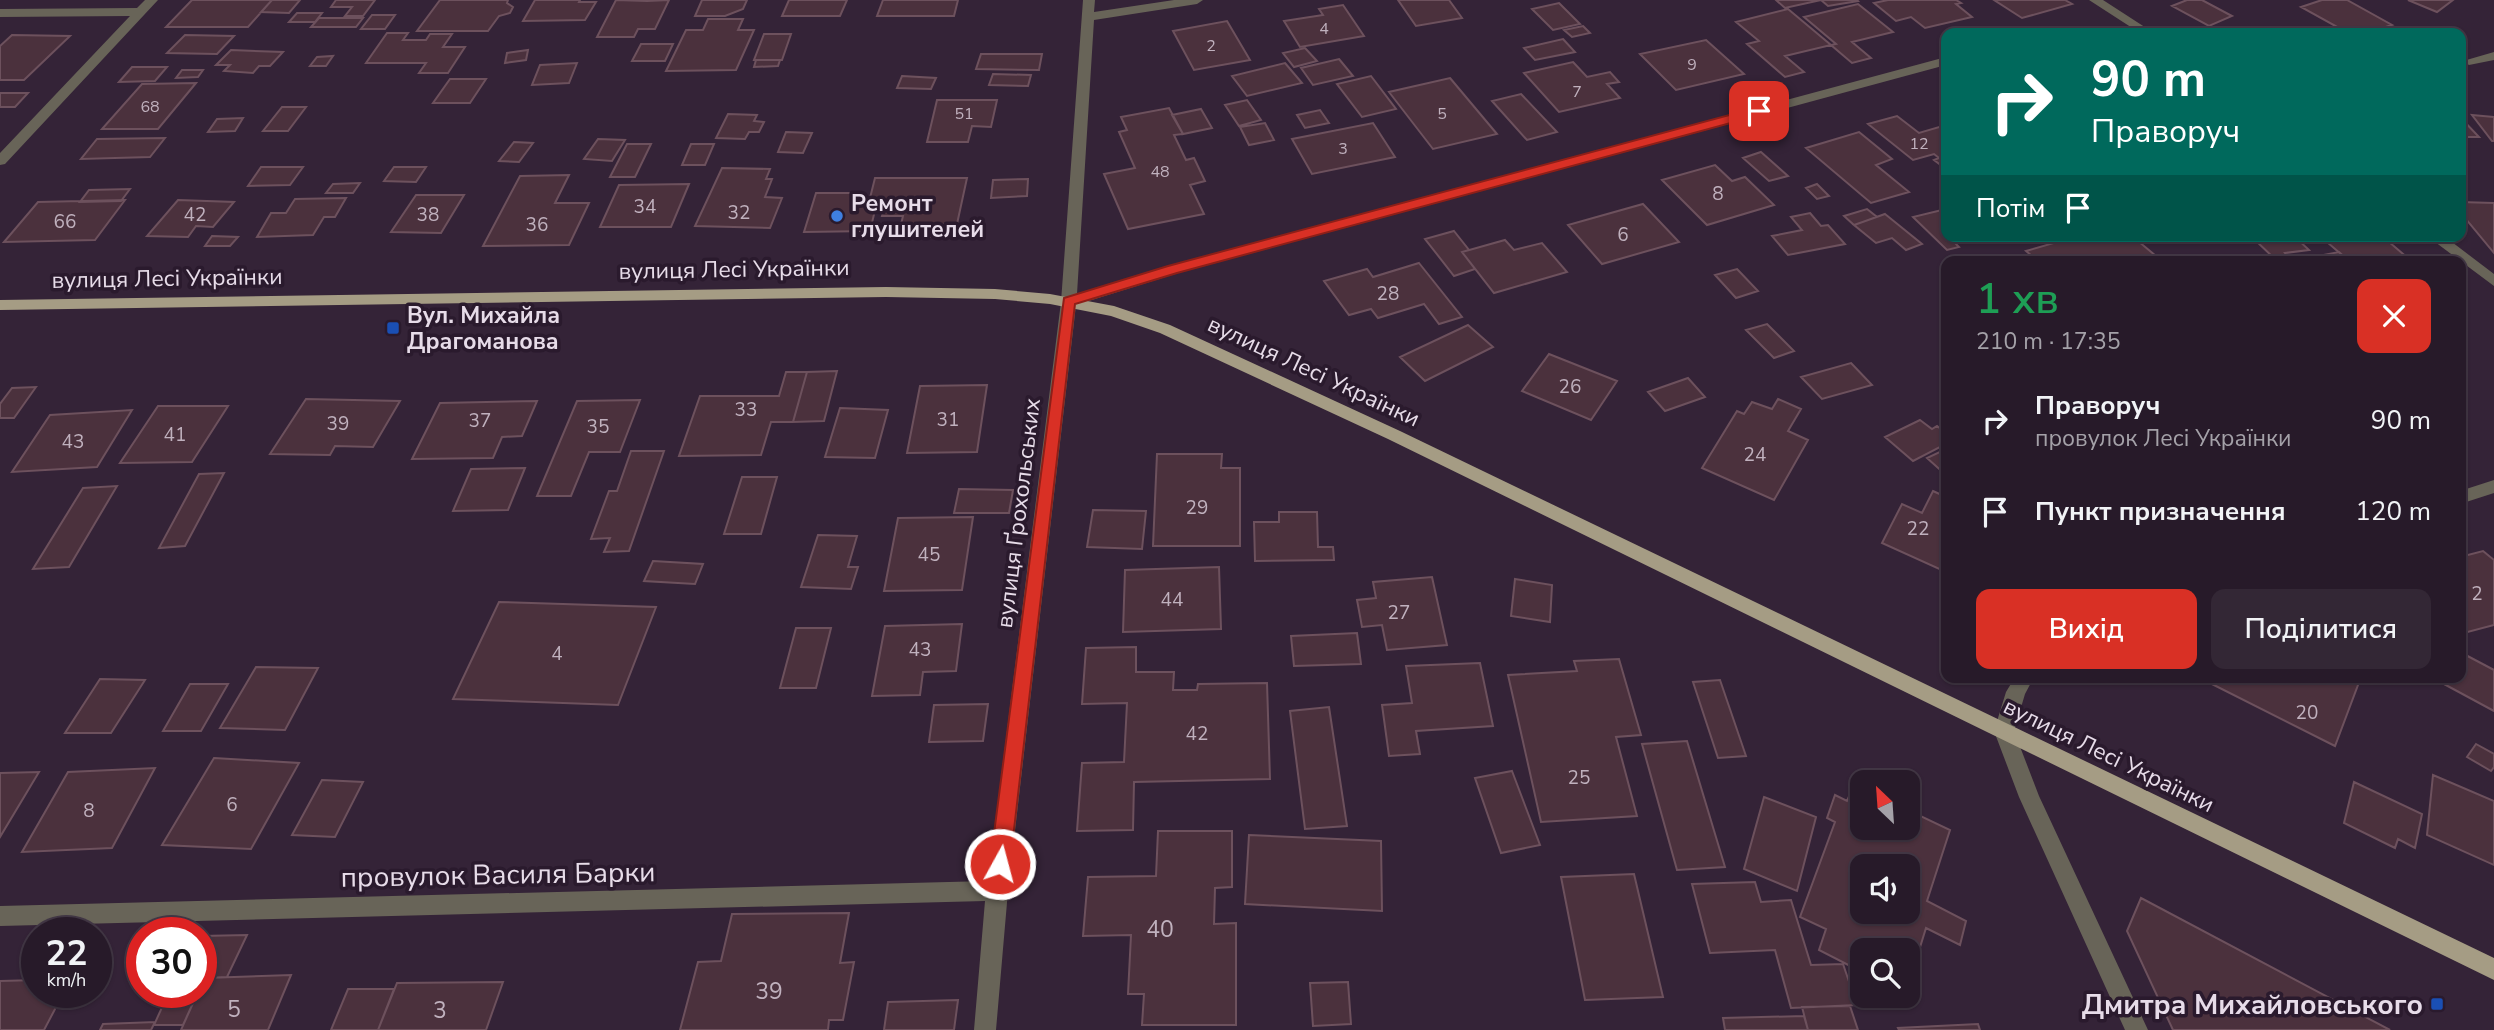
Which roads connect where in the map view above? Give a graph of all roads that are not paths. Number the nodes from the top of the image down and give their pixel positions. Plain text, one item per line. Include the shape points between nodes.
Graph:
1 (152, 0) edge
2 (1197, 0) edge
3 (2095, 0) edge
4 (1088, 9) edge
5 (141, 12) junction
6 (0, 13) edge
7 (2140, 28) edge
8 (2494, 56) edge
9 (2469, 61) dead end
10 (1941, 62) edge
11 (0, 162) edge
12 (2442, 242) edge
13 (2461, 256) edge
14 (2466, 260) edge
15 (2494, 281) edge
16 (1069, 302) junction
17 (0, 305) edge
18 (2494, 486) edge
19 (2466, 496) edge
20 (2021, 683) edge
21 (2004, 731) junction
22 (997, 891) junction
23 (0, 916) edge
24 (2494, 969) edge
25 (985, 1030) edge
26 (2137, 1030) edge

1 - 5 street
2 - 4 street
3 - 7 street
4 - 16 street, вулиця Ґрохольських
5 - 6 street
5 - 11 street
8 - 9 street
10 - 16 street via 1172,270
12 - 13 street
14 - 15 street
16 - 17 main road, вулиця Лесі Українки via 1013,295 886,292
16 - 21 main road, вулиця Лесі Українки via 1129,316 1200,344
16 - 22 street, вулиця Ґрохольських
18 - 19 street
20 - 21 street
21 - 24 main road, вулиця Лесі Українки
21 - 26 street via 2029,797
22 - 23 street, провулок Василя Барки
22 - 25 street, вулиця Ґрохольських

